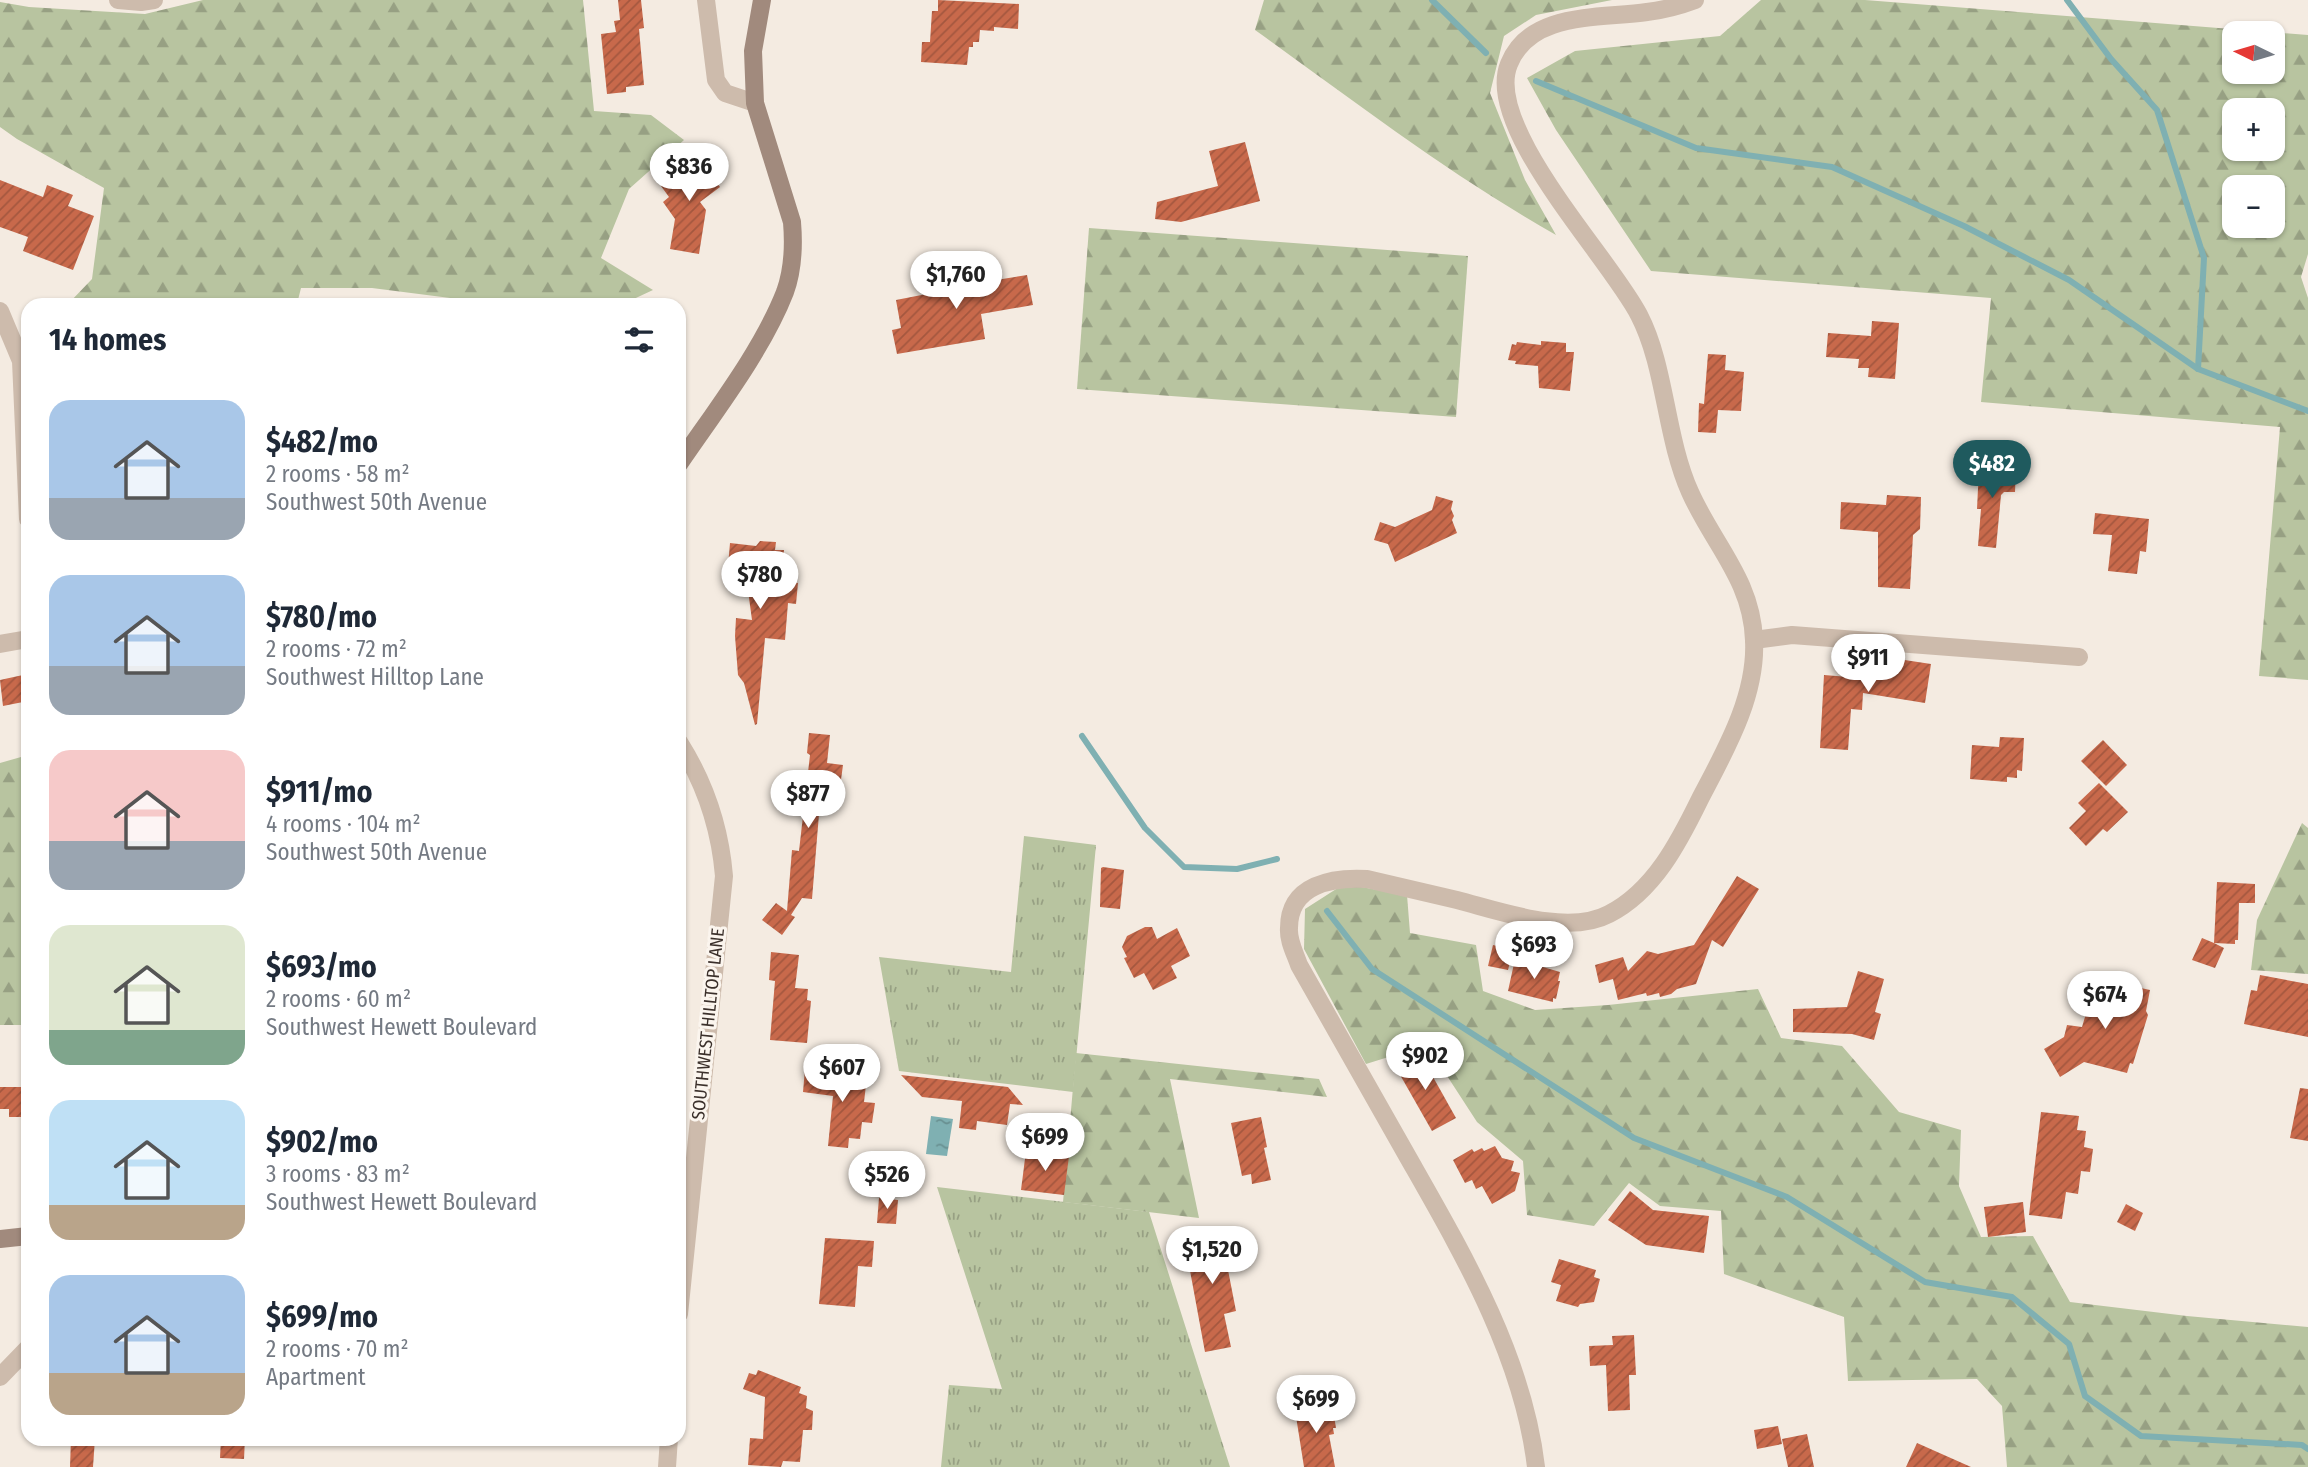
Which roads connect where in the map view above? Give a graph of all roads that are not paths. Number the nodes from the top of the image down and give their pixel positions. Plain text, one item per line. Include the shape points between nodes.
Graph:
1 (118, 0) edge
2 (154, 0) edge
3 (706, 0) edge
4 (762, 0) edge
5 (1695, 0) edge
6 (755, 103) junction
7 (0, 311) edge
8 (21, 359) edge
9 (686, 453) edge
10 (21, 640) edge
11 (1754, 640) junction
12 (0, 644) edge
13 (2079, 657) dead end
14 (686, 755) edge
15 (21, 1237) edge
16 (0, 1239) edge
17 (686, 1246) edge
18 (21, 1355) edge
19 (0, 1377) edge
20 (668, 1446) edge
21 (667, 1467) edge
22 (1536, 1467) edge

1 - 2 street
3 - 6 street via 716,80 725,93
4 - 6 main road via 753,51
5 - 11 street via 1672,8 1544,27 1513,55 1507,66 1506,88 1516,125 1538,169 1640,316 1672,444 1691,494 1743,586
6 - 9 main road via 792,222 790,276 758,344
7 - 8 street
10 - 12 street
11 - 13 street via 1792,635
11 - 22 street via 1746,697 1686,828 1643,889 1610,914 1584,922 1541,920 1348,878 1317,884 1291,911 1290,939 1299,965 1484,1298 1527,1418
14 - 17 street, SOUTHWEST HILLTOP LANE via 707,795 722,846 724,876
15 - 16 main road
18 - 19 street
20 - 21 street

